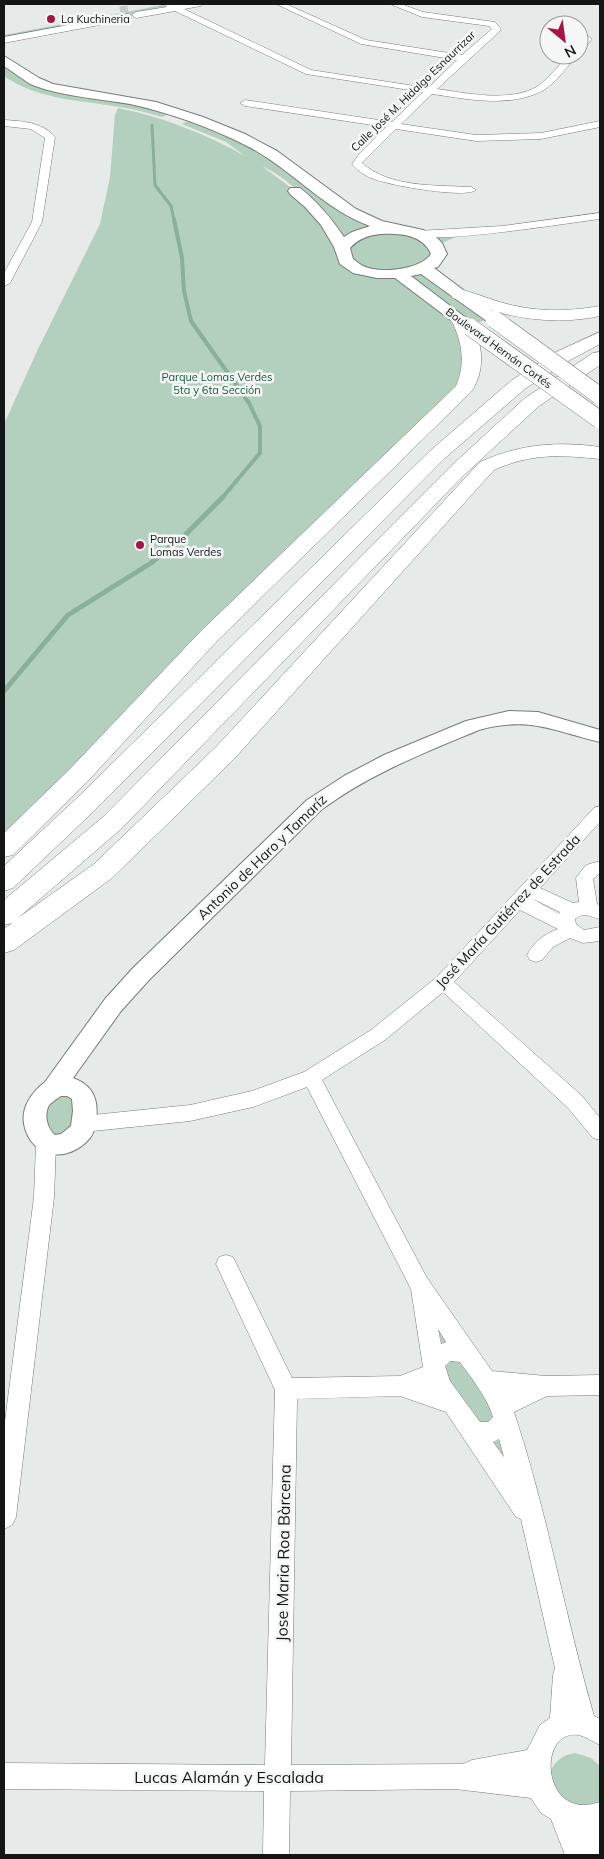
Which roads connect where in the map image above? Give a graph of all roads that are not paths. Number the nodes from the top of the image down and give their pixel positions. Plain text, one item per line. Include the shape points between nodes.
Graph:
1 (198, 4) edge
2 (280, 4) edge
3 (394, 4) edge
4 (170, 5) edge
5 (99, 19) junction
6 (462, 21) junction
7 (4, 33) edge
8 (4, 40) edge
9 (483, 40) junction
10 (464, 58) junction
11 (4, 60) edge
12 (564, 65) edge
13 (12, 83) dead end
14 (430, 91) junction
15 (245, 103) dead end
16 (176, 118) junction
17 (4, 123) edge
18 (600, 124) edge
19 (393, 127) junction
20 (239, 152) dead end
21 (282, 181) dead end
22 (471, 190) dead end
23 (600, 216) edge
24 (398, 230) junction
25 (418, 234) junction
26 (466, 235) junction
27 (342, 247) junction
28 (439, 252) junction
29 (425, 269) junction
30 (399, 274) junction
31 (4, 282) edge
32 (459, 294) junction
33 (600, 311) edge
34 (466, 324) junction
35 (600, 337) edge
36 (600, 357) edge
37 (600, 396) edge
38 (600, 420) edge
39 (600, 453) edge
40 (591, 733) edge
41 (600, 744) edge
42 (600, 812) edge
43 (4, 848) edge
44 (600, 867) edge
45 (4, 881) edge
46 (523, 895) junction
47 (594, 910) edge
48 (4, 915) edge
49 (569, 922) junction
50 (600, 934) edge
51 (4, 943) edge
52 (536, 954) dead end
53 (444, 982) junction
54 (312, 1077) junction
55 (74, 1101) junction
56 (600, 1132) edge
57 (54, 1144) junction
58 (226, 1264) dead end
59 (420, 1285) junction
60 (468, 1354) junction
61 (435, 1368) junction
62 (486, 1380) junction
63 (600, 1385) edge
64 (400, 1386) junction
65 (546, 1386) junction
66 (286, 1389) junction
67 (452, 1403) junction
68 (503, 1413) junction
69 (473, 1432) junction
70 (4, 1517) edge
71 (534, 1527) junction
72 (582, 1727) edge
73 (536, 1760) junction
74 (4, 1776) edge
75 (455, 1776) junction
76 (279, 1778) junction
77 (540, 1786) junction
78 (562, 1813) junction
79 (598, 1817) edge
80 (276, 1855) edge
81 (578, 1855) edge
82 (595, 1855) edge

1 - 4 street
2 - 10 street via 364,42
3 - 6 street, Calle José M. Hidalgo Esnaurrizar via 422,14
4 - 5 street
4 - 14 street via 304,70
5 - 7 street
5 - 8 street
6 - 9 street via 483,32
6 - 9 street, Calle José M. Hidalgo Esnaurrizar via 486,23 498,28
9 - 10 street, Calle José M. Hidalgo Esnaurrizar
10 - 14 street, Calle José M. Hidalgo Esnaurrizar
11 - 16 main road via 25,78 53,89 126,100
12 - 14 street via 547,83 515,96 478,98
13 - 16 main road via 55,99
14 - 19 street, Calle José M. Hidalgo Esnaurrizar
15 - 19 street
16 - 20 main road
16 - 24 main road via 190,117 246,140 272,155 346,210
17 - 31 street via 36,128 50,136 37,222
18 - 19 street via 559,134 504,139 460,137
19 - 22 street, Calle José M. Hidalgo Esnaurrizar via 358,161 366,174
21 - 27 main road via 316,207
23 - 26 street
24 - 25 main road
24 - 27 main road via 367,232 351,238
25 - 26 street
25 - 28 main road via 433,242
26 - 28 street
27 - 30 main road via 343,258 355,267 375,273
28 - 29 main road via 438,258
29 - 30 main road
29 - 32 main road, Boulevard Hernán Cortés
30 - 34 main road, Boulevard Hernán Cortés
32 - 33 highway via 503,310 533,314 566,316
32 - 37 main road, Boulevard Hernán Cortés, bridge
34 - 38 main road, Boulevard Hernán Cortés, bridge
34 - 43 highway via 473,359 464,388 209,636 79,775
35 - 45 highway via 519,384 438,454 86,804
36 - 48 highway via 532,402 456,472 112,824
39 - 51 highway via 550,448 504,457 487,466 225,753 103,871
40 - 41 street, Antonio de Haro y Tamaríz
40 - 55 street, Antonio de Haro y Tamaríz via 546,718 515,716 493,719 357,776 334,789 141,974 113,1005 75,1058
42 - 46 street, José María Gutiérrez de Estrada
44 - 47 street via 592,869 584,878
46 - 49 street
46 - 53 street, José María Gutiérrez de Estrada
47 - 49 street via 579,907
49 - 50 street via 578,936 588,938
49 - 52 street
53 - 54 street, José María Gutiérrez de Estrada via 378,1035
53 - 56 street via 576,1102
54 - 55 street, José María Gutiérrez de Estrada via 253,1098 190,1113 142,1119
54 - 59 street
55 - 57 street via 82,1131 77,1137
55 - 57 street via 45,1094 39,1102 35,1115 36,1132
57 - 70 street via 44,1197
58 - 66 street, Jose Maria Roa Bàrcena
59 - 60 street
59 - 61 street
60 - 61 street via 448,1350 439,1355
60 - 62 street
61 - 64 street
61 - 67 street
62 - 65 street
62 - 68 street
63 - 65 street
64 - 66 street
64 - 67 street
65 - 68 street
66 - 76 street, Jose Maria Roa Bàrcena
67 - 69 street
68 - 69 street via 500,1427 492,1433
68 - 71 street
69 - 71 street
71 - 72 street
72 - 73 street via 551,1732 539,1747
73 - 75 street, Lucas Alamán y Escalada
73 - 77 street
74 - 76 street, Lucas Alamán y Escalada
75 - 76 street, Lucas Alamán y Escalada
75 - 77 street, Lucas Alamán y Escalada
76 - 80 street, Jose Maria Roa Bàrcena
77 - 78 street via 549,1802
78 - 79 street via 581,1820
78 - 81 street
79 - 82 street

